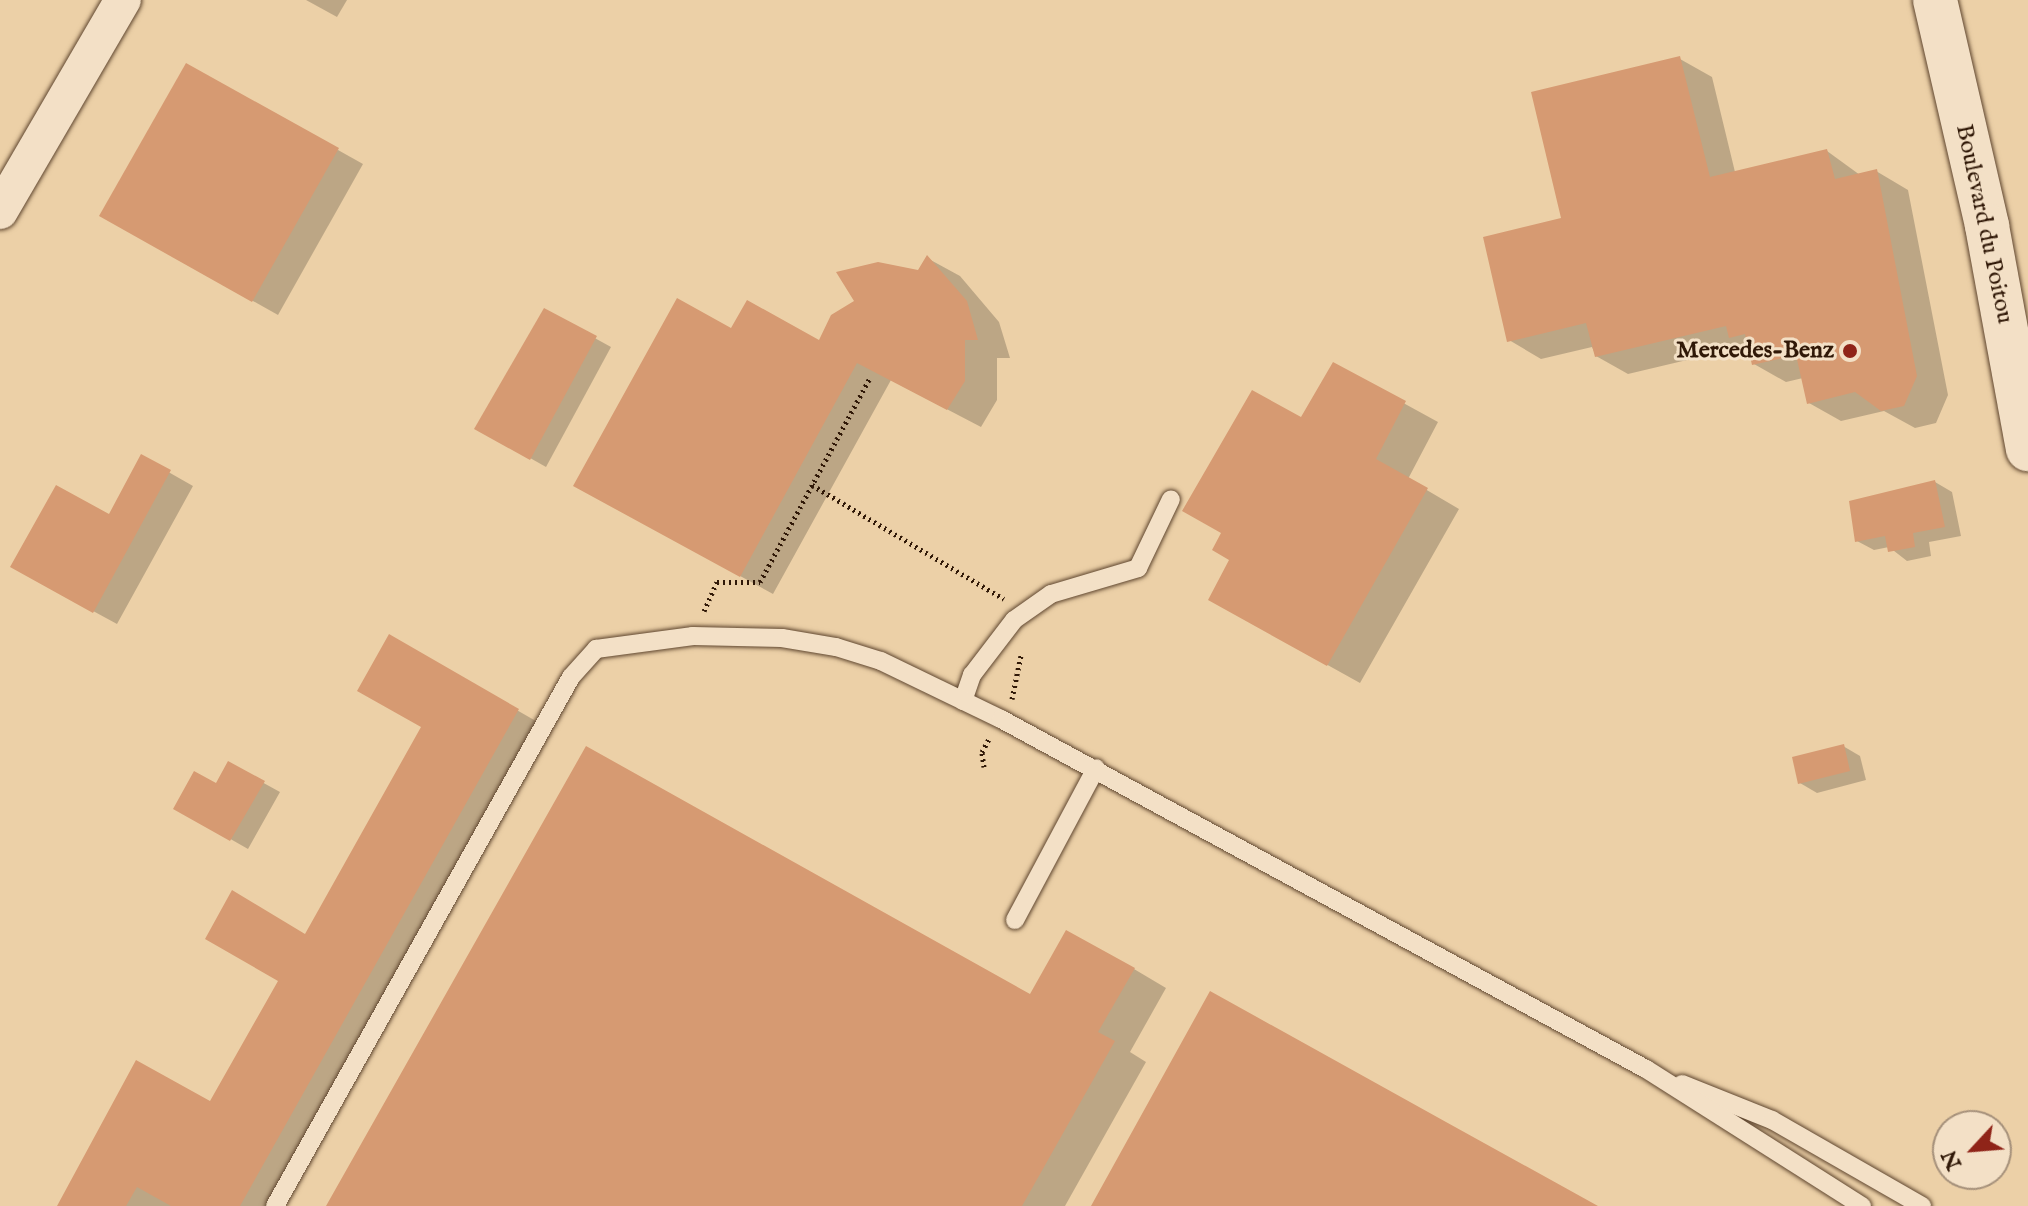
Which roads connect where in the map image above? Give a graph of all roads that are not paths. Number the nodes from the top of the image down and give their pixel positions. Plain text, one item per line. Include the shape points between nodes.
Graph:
1 (123, 0) edge
2 (1935, 0) edge
3 (0, 211) edge
4 (2028, 449) edge
5 (1171, 499) dead end
6 (963, 701) junction
7 (1096, 768) junction
8 (1015, 920) dead end
9 (1646, 1069) junction
10 (275, 1206) edge
11 (1862, 1206) edge
12 (1922, 1206) edge

1 - 3 street
2 - 4 main road, Boulevard du Poitou via 1987,226
5 - 6 lane via 1138,568 1051,594 1026,612 995,642 972,675
6 - 7 lane
6 - 10 lane via 881,661 782,638 693,636 596,649 571,677
7 - 8 lane
7 - 9 lane
9 - 11 lane
9 - 12 lane via 1772,1120

